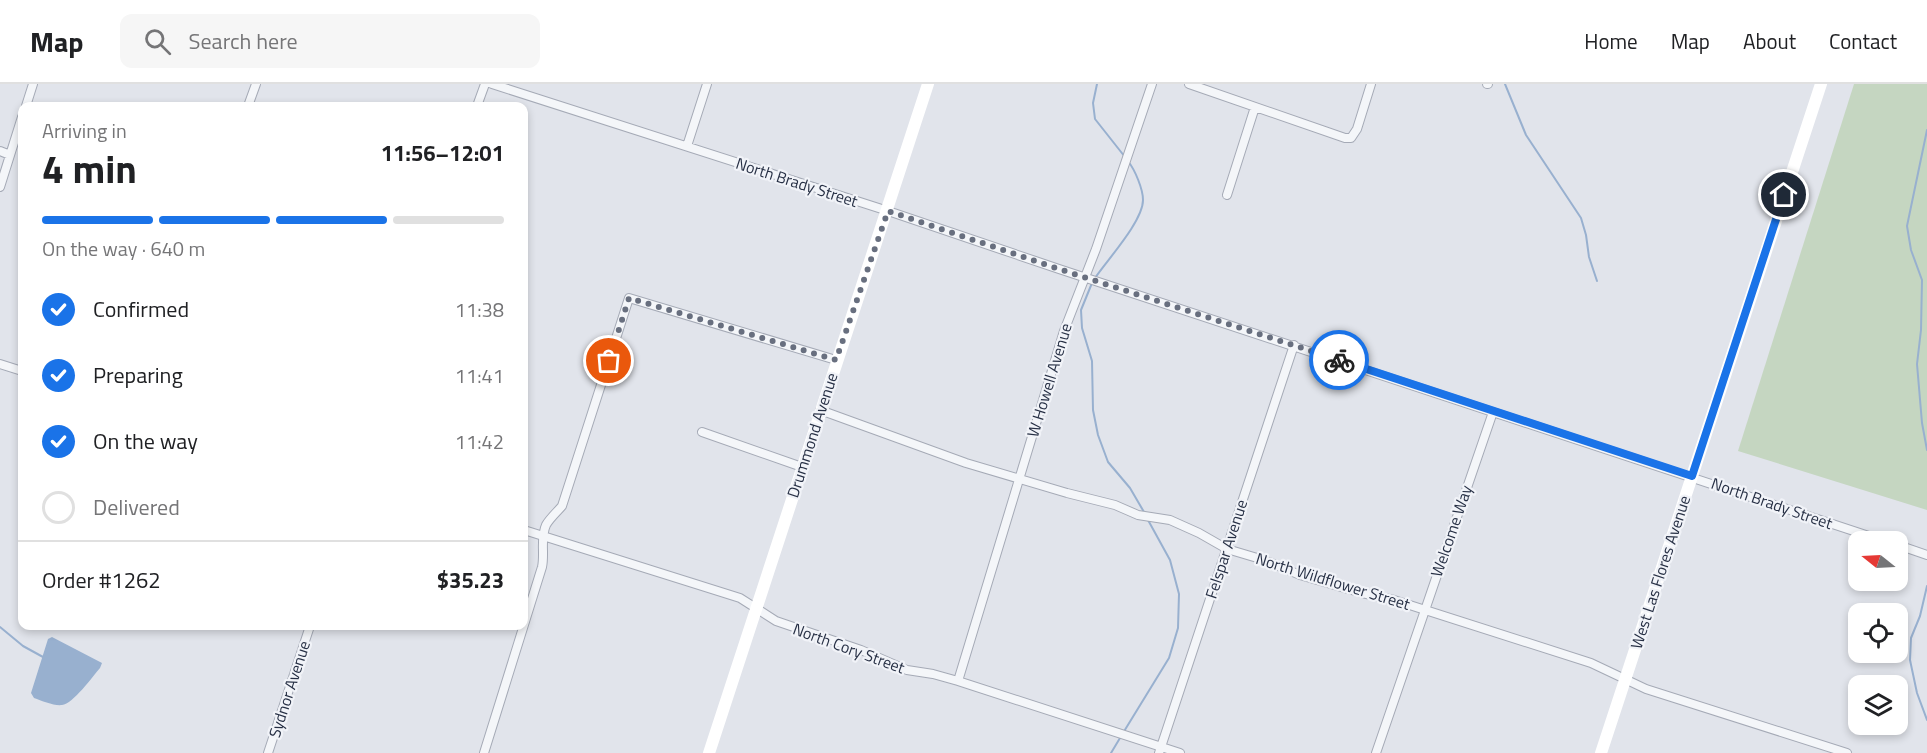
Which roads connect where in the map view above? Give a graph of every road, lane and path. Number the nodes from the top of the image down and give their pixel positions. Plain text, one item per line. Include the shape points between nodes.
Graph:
1 (33, 84) edge
2 (256, 84) edge
3 (485, 84) edge
4 (492, 84) edge
5 (707, 84) edge
6 (928, 84) edge
7 (1152, 84) edge
8 (1189, 84) edge
9 (1371, 84) edge
10 (1821, 84) edge
11 (27, 102) edge
12 (249, 102) edge
13 (478, 102) edge
14 (1255, 107) junction
15 (18, 130) edge
16 (687, 146) junction
17 (0, 151) edge
18 (10, 155) junction
19 (0, 187) edge
20 (1227, 195) dead end
21 (888, 211) junction
22 (1084, 277) junction
23 (1294, 345) junction
24 (836, 360) junction
25 (0, 364) edge
26 (18, 370) edge
27 (820, 410) junction
28 (1493, 412) junction
29 (702, 432) dead end
30 (802, 467) junction
31 (1692, 476) junction
32 (1019, 478) junction
33 (528, 531) edge
34 (1854, 531) edge
35 (543, 536) junction
36 (1908, 548) edge
37 (1227, 549) junction
38 (1927, 555) edge
39 (756, 609) junction
40 (1424, 610) junction
41 (528, 612) edge
42 (309, 630) edge
43 (522, 630) edge
44 (1625, 679) junction
45 (958, 681) junction
46 (1160, 750) edge
47 (268, 753) edge
48 (484, 753) edge
49 (709, 753) edge
50 (1180, 753) edge
51 (1376, 753) edge
52 (1601, 753) edge
53 (1847, 753) edge

1 - 11 street
2 - 12 street
3 - 13 street
4 - 16 street, North Brady Street
5 - 16 street
6 - 21 street, Drummond Avenue
7 - 22 street, W Howell Avenue
8 - 14 street
9 - 14 street via 1351,138
10 - 31 street, West Las Flores Avenue
14 - 20 street
15 - 18 street
16 - 21 street, North Brady Street
17 - 18 street
18 - 19 street
21 - 22 street, North Brady Street
21 - 24 street, Drummond Avenue
22 - 23 street, North Brady Street
22 - 32 street, W Howell Avenue
23 - 28 street, North Brady Street
23 - 37 street, Felspar Avenue
24 - 27 street, Drummond Avenue
24 - 35 street via 629,298 562,506 546,525
25 - 26 street
27 - 30 street, Drummond Avenue
27 - 32 street, North Wildflower Street
28 - 31 street, North Brady Street
28 - 40 street, Welcome Way
29 - 30 street
30 - 39 street, Drummond Avenue
31 - 34 street, North Brady Street
31 - 44 street, West Las Flores Avenue
32 - 37 street, North Wildflower Street via 1138,515 1170,520
32 - 45 street, W Howell Avenue
33 - 35 street, North Cory Street
35 - 39 street, North Cory Street via 740,598
35 - 41 street via 544,557
36 - 38 street
37 - 40 street, North Wildflower Street via 1300,575
37 - 46 street, Felspar Avenue
39 - 45 street, North Cory Street via 776,621 907,670
39 - 49 street, Drummond Avenue
40 - 44 street, North Wildflower Street via 1591,663
40 - 51 street, Welcome Way
42 - 47 street, Sydnor Avenue
43 - 48 street
44 - 52 street, West Las Flores Avenue
44 - 53 street, North Wildflower Street
45 - 46 street, North Cory Street
46 - 50 street, North Cory Street

